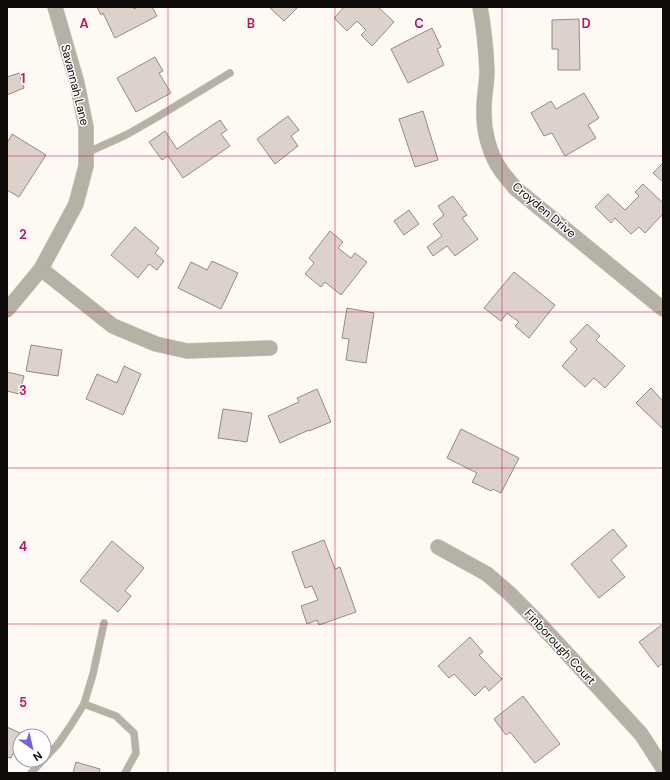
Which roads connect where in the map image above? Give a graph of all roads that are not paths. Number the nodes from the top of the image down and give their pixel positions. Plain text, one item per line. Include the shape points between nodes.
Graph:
1 (55, 7) edge
2 (480, 7) edge
3 (230, 73) dead end
4 (86, 153) junction
5 (41, 269) junction
6 (662, 306) edge
7 (7, 310) edge
8 (270, 348) dead end
9 (438, 547) dead end
10 (104, 623) dead end
11 (84, 704) junction
12 (52, 751) edge
13 (663, 768) edge
14 (125, 773) edge

1 - 4 street, Savannah Lane via 82,105 86,127
2 - 6 street, Croyden Drive via 487,72 484,108 486,131 494,158 516,188
3 - 4 lane via 126,135
4 - 5 street, Savannah Lane via 86,166 76,204
5 - 7 street, Savannah Lane
5 - 8 street via 113,326 156,344 187,351
9 - 13 street, Finborough Court via 487,574 509,592 641,734
10 - 11 lane
11 - 12 lane
11 - 14 lane via 116,716 134,733 136,753

